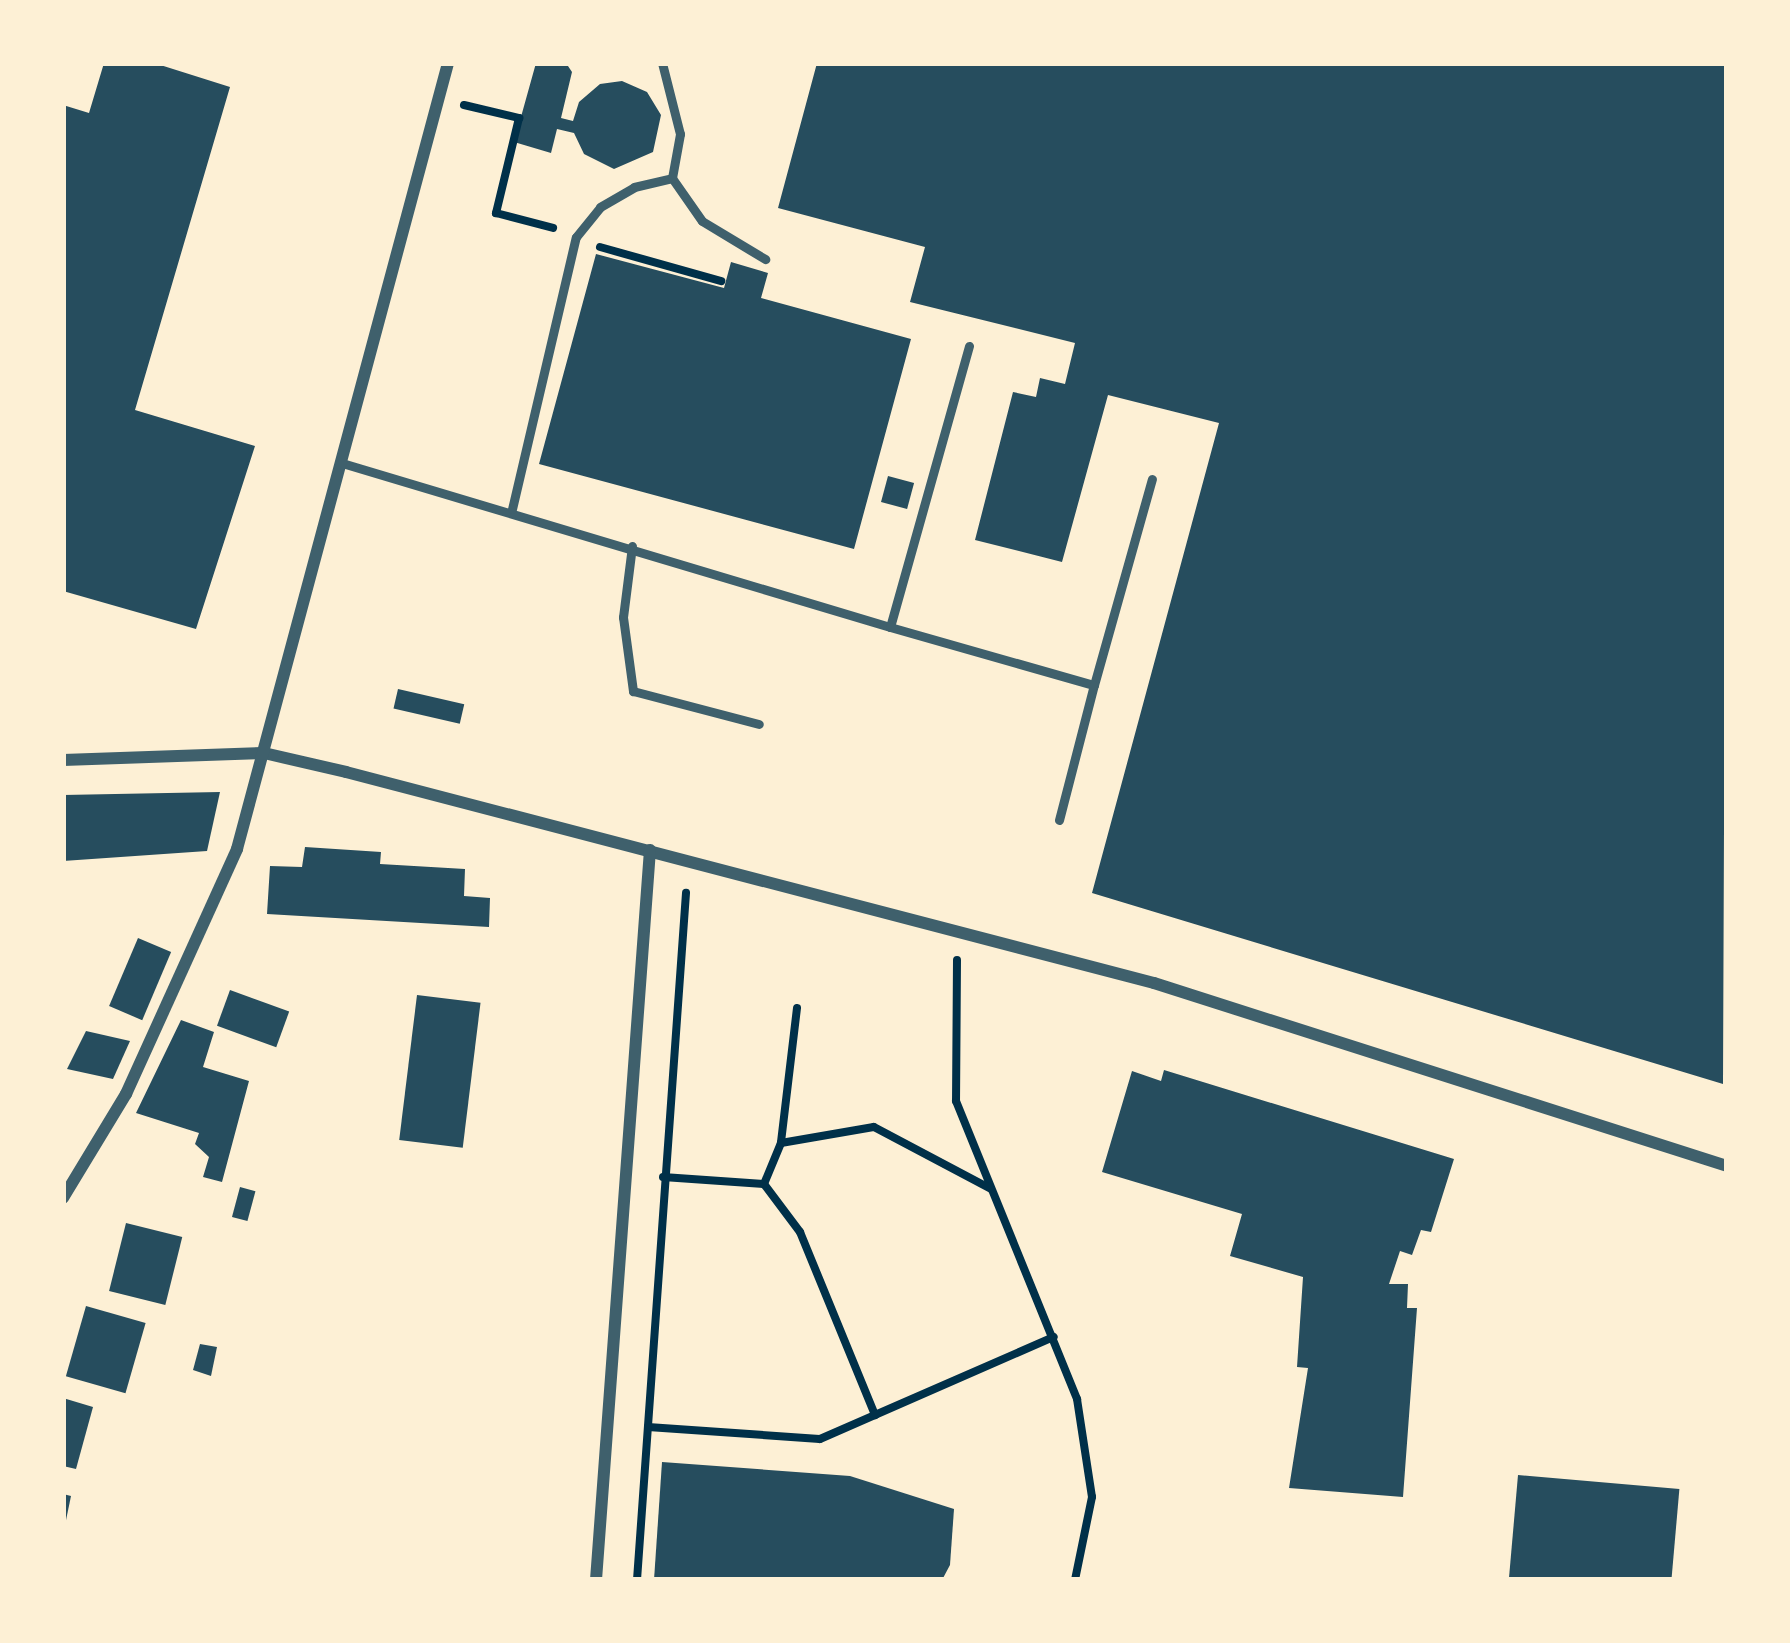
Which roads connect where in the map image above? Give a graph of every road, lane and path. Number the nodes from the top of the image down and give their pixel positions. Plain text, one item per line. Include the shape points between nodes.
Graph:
1 (448, 63) edge
2 (662, 63) edge
3 (484, 109) dead end
4 (672, 178) junction
5 (560, 230) dead end
6 (592, 245) dead end
7 (765, 259) dead end
8 (721, 281) dead end
9 (969, 346) dead end
10 (342, 463) junction
11 (1152, 478) dead end
12 (512, 509) junction
13 (632, 546) junction
14 (890, 627) junction
15 (1094, 685) junction
16 (759, 724) dead end
17 (264, 753) junction
18 (63, 760) edge
19 (1059, 820) dead end
20 (650, 850) junction
21 (686, 893) dead end
22 (957, 961) dead end
23 (797, 1008) dead end
24 (781, 1143) junction
25 (1727, 1166) edge
26 (626, 1174) junction
27 (663, 1177) junction
28 (764, 1184) junction
29 (992, 1189) junction
30 (63, 1198) edge
31 (1054, 1337) junction
32 (875, 1415) junction
33 (649, 1427) junction
34 (596, 1580) edge
35 (637, 1580) edge
36 (1075, 1580) edge

1 - 10 street
2 - 4 lane via 680,134
3 - 5 path via 519,118 496,213
4 - 7 lane via 702,221
4 - 12 lane via 600,207 576,237
6 - 8 path
9 - 14 lane
10 - 12 lane
10 - 17 street
11 - 15 lane
12 - 13 lane
13 - 14 lane
13 - 16 lane via 622,617 633,692
14 - 15 lane
15 - 19 lane
17 - 18 street
17 - 20 street
17 - 30 street via 206,928 126,1094
20 - 25 street via 1154,983
20 - 26 street
21 - 27 path
22 - 29 path via 956,1101
23 - 24 path
24 - 28 path
24 - 29 path via 874,1127
26 - 27 path
26 - 34 street
27 - 28 path
27 - 33 path
28 - 32 path via 800,1232
29 - 31 path
31 - 32 path
31 - 36 path via 1077,1399 1092,1497
32 - 33 path via 820,1439
33 - 35 path

